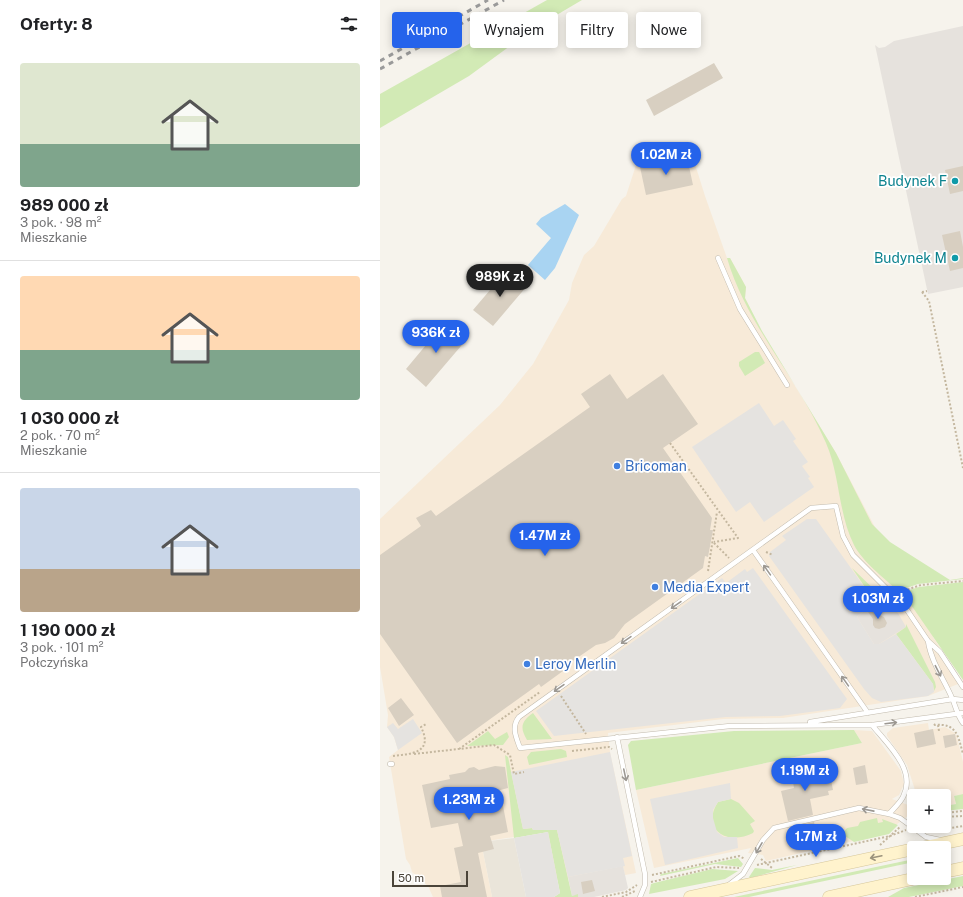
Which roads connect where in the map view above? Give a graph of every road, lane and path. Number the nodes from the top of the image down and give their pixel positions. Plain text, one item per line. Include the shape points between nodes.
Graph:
1 (718, 258) dead end
2 (927, 291) dead end
3 (787, 385) dead end
4 (670, 443) dead end
5 (963, 468) edge
6 (717, 512) junction
7 (714, 542) junction
8 (753, 550) junction
9 (766, 552) dead end
10 (773, 555) dead end
11 (733, 564) junction
12 (708, 571) dead end
13 (963, 581) edge
14 (893, 595) junction
15 (928, 641) junction
16 (963, 687) edge
17 (560, 694) dead end
18 (953, 699) junction
19 (963, 700) edge
20 (868, 713) junction
21 (963, 713) edge
22 (957, 715) junction
23 (963, 723) edge
24 (426, 724) dead end
25 (796, 725) junction
26 (872, 725) junction
27 (935, 725) dead end
28 (938, 725) junction
29 (939, 730) dead end
30 (617, 737) junction
31 (583, 741) junction
32 (578, 750) junction
33 (612, 750) dead end
34 (572, 751) dead end
35 (414, 754) junction
36 (963, 754) edge
37 (391, 764) dead end
38 (524, 772) dead end
39 (963, 811) edge
40 (951, 812) edge
41 (889, 814) junction
42 (963, 816) edge
43 (951, 817) edge
44 (901, 826) dead end
45 (963, 826) edge
46 (951, 828) edge
47 (907, 829) edge
48 (890, 836) junction
49 (963, 839) edge
50 (944, 841) edge
51 (951, 841) edge
52 (873, 847) dead end
53 (907, 851) edge
54 (759, 858) dead end
55 (746, 859) dead end
56 (764, 863) junction
57 (756, 865) dead end
58 (740, 868) dead end
59 (773, 868) dead end
60 (963, 868) edge
61 (951, 871) edge
62 (651, 876) dead end
63 (907, 880) edge
64 (651, 882) dead end
65 (640, 884) dead end
66 (963, 887) edge
67 (640, 888) dead end
68 (723, 890) junction
69 (602, 897) edge
70 (622, 897) edge
71 (640, 897) edge
72 (690, 897) edge
73 (829, 897) edge
74 (915, 897) edge

1 - 3 lane via 740,309
2 - 5 path via 922,292 929,301
4 - 6 path
6 - 7 path
6 - 7 path via 738,538
7 - 11 path
7 - 12 path
8 - 11 lane
8 - 14 lane via 811,508 836,506 846,544 853,555
20 -> 8 lane
9 - 10 path
11 -> 31 lane via 516,720 514,732 520,748
13 - 14 path via 921,585
14 - 15 lane via 905,607
15 - 16 lane via 940,652
15 -> 18 lane via 930,653
17 - 31 path via 587,734
18 - 19 lane
18 - 20 lane
18 - 22 lane
20 - 25 lane
21 - 22 lane
22 - 23 lane
26 -> 22 lane
24 - 35 path via 421,727 423,747
25 - 26 lane
25 - 30 lane via 730,726
26 - 41 lane via 899,758 908,780 902,799
27 - 28 path
28 - 29 path
28 - 36 path via 950,727 957,732
30 - 31 lane
30 -> 71 lane via 645,874 645,885
31 - 32 path
32 - 33 path via 609,747
32 - 34 path
35 - 37 path via 391,757
35 - 38 path via 494,745 510,755 514,774
39 - 40 path
41 - 50 lane via 900,818 926,837
41 -> 68 lane via 859,808 774,828 763,840 743,874
42 - 43 path
44 - 48 path
45 - 46 path
47 - 48 path
48 - 52 path via 880,845
48 - 56 path
49 - 51 main road
53 -> 68 main road
54 - 56 path
55 - 62 path via 739,856
56 - 57 path
56 - 59 path
58 - 64 path via 716,866
60 - 61 main road
63 - 73 main road
65 - 69 path via 626,892
66 - 74 path
67 - 70 path
68 - 72 main road

